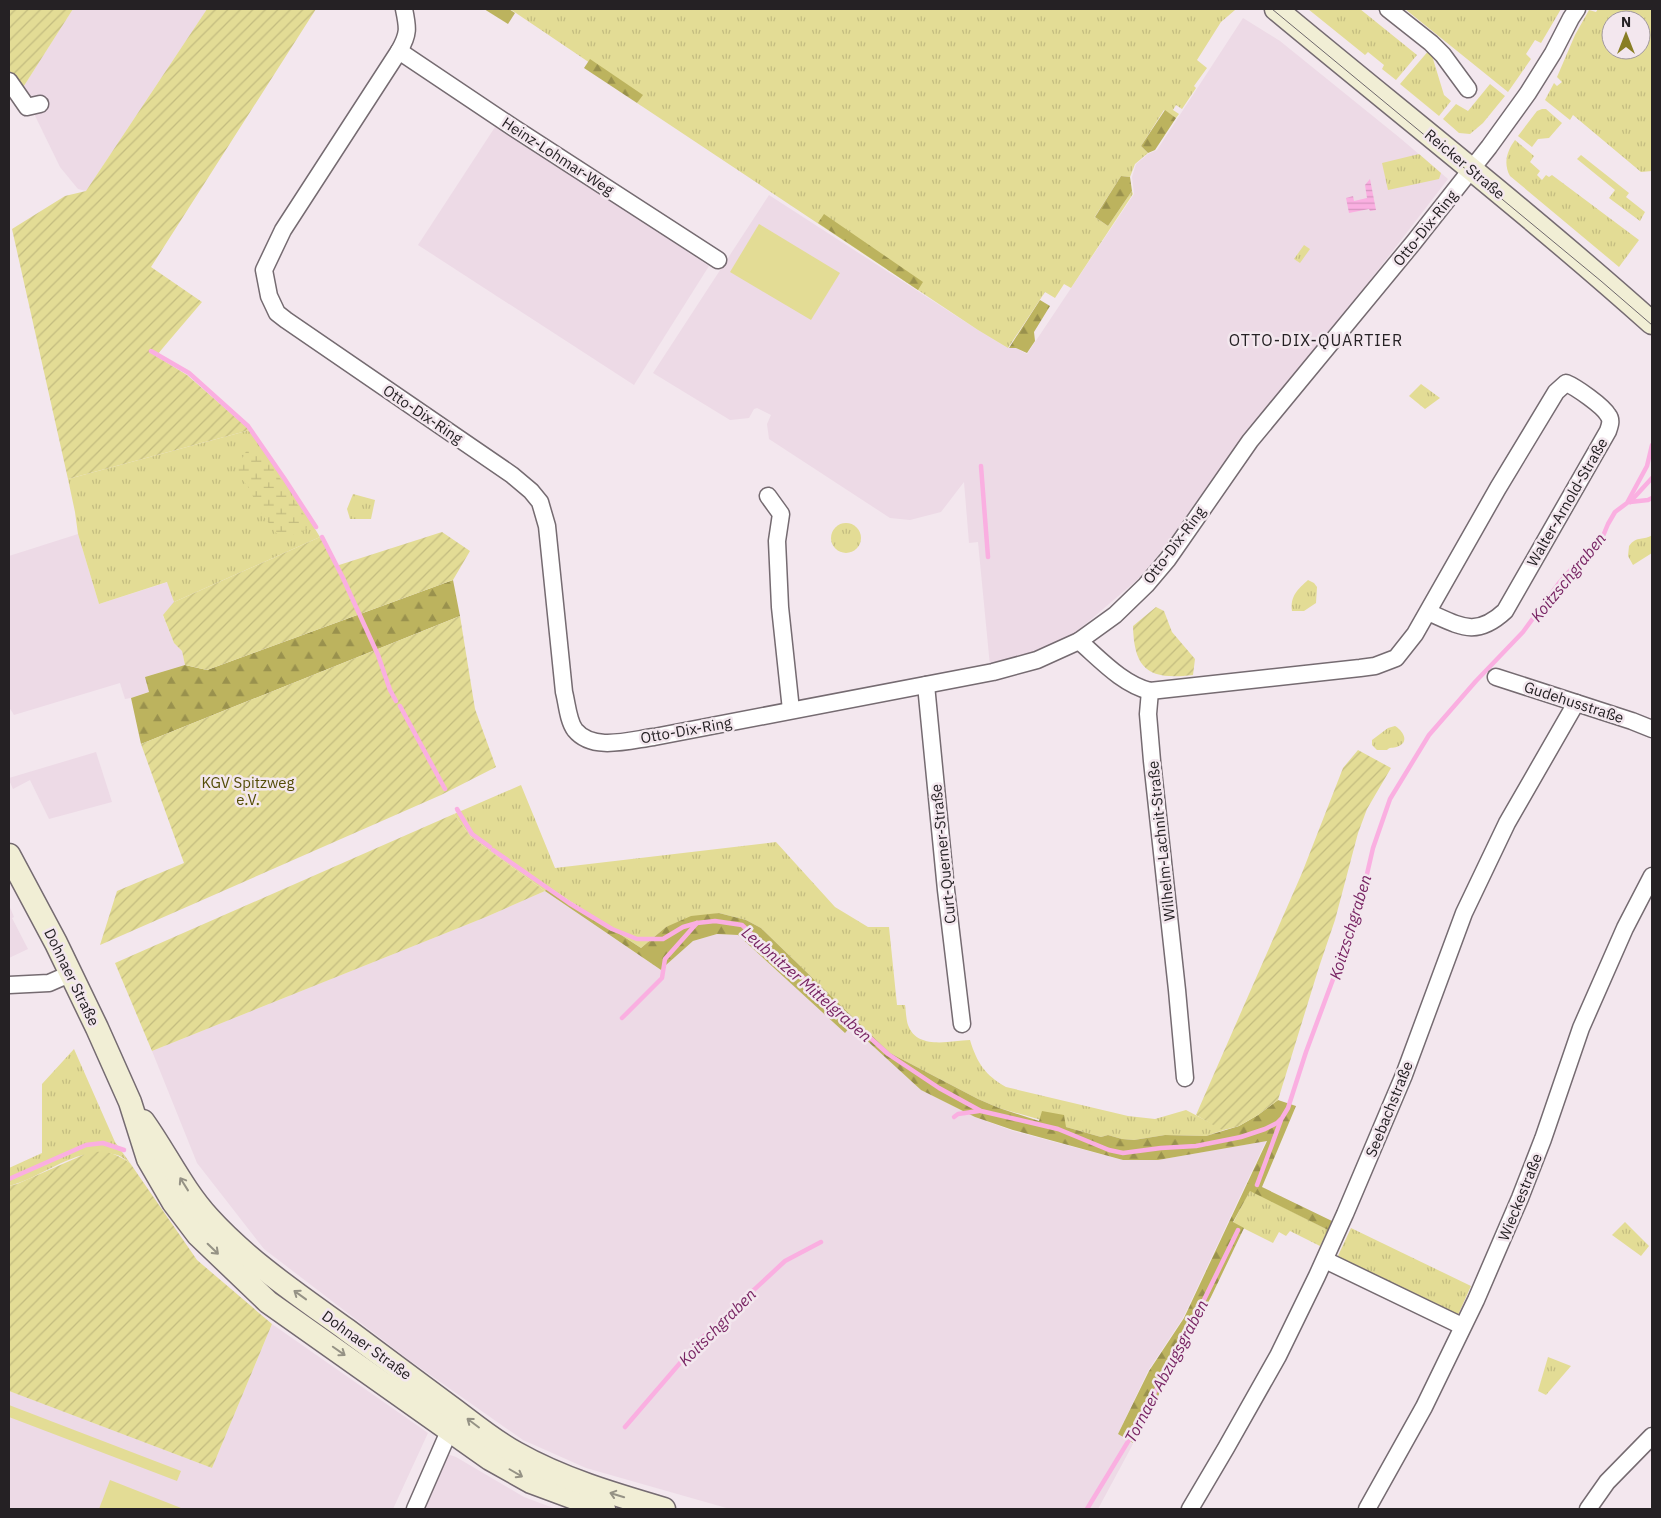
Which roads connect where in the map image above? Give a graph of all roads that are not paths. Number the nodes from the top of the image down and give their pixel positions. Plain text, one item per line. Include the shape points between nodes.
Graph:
1 (404, 9) edge
2 (1276, 9) edge
3 (1388, 9) edge
4 (1577, 9) edge
5 (399, 51) junction
6 (9, 81) edge
7 (1468, 89) dead end
8 (40, 104) dead end
9 (1472, 170) junction
10 (718, 260) dead end
11 (1652, 322) edge
12 (768, 496) dead end
13 (1428, 612) junction
14 (1079, 641) junction
15 (1496, 677) dead end
16 (926, 685) junction
17 (1150, 691) junction
18 (1576, 703) junction
19 (791, 710) junction
20 (1652, 729) edge
21 (9, 854) edge
22 (1652, 876) edge
23 (72, 973) junction
24 (9, 985) edge
25 (962, 1024) dead end
26 (1185, 1078) dead end
27 (130, 1102) junction
28 (1325, 1260) junction
29 (1462, 1326) junction
30 (450, 1429) junction
31 (1652, 1436) edge
32 (415, 1509) edge
33 (604, 1509) edge
34 (664, 1509) edge
35 (1190, 1509) edge
36 (1367, 1509) edge
37 (1588, 1509) edge

1 - 5 street, Otto-Dix-Ring via 408,28
2 - 9 main road, Reicker Straße
3 - 7 street via 1437,49
4 - 9 street, Otto-Dix-Ring via 1528,93
5 - 10 street, Heinz-Lohmar-Weg
5 - 19 street, Otto-Dix-Ring via 269,256 264,270 269,296 277,313 512,475 540,502 548,532 564,692 572,725 586,739 613,743
6 - 8 street via 27,107
9 - 11 main road, Reicker Straße
9 - 14 street, Otto-Dix-Ring via 1250,441 1168,559 1116,615
12 - 19 street via 781,514 777,541
13 - 13 street, Walter-Arnold-Straße via 1556,392 1566,383 1575,386 1608,414 1611,422 1505,611 1482,626 1462,627
13 - 17 street, Walter-Arnold-Straße via 1396,658 1375,666
14 - 16 street, Otto-Dix-Ring via 1037,660 987,674
14 - 17 street via 1125,680
15 - 18 street, Gudehusstraße
16 - 19 street, Otto-Dix-Ring
16 - 25 street, Curt-Querner-Straße
17 - 26 street, Wilhelm-Lachnit-Straße via 1148,714 1152,761
18 - 20 street, Gudehusstraße
18 - 28 street, Seebachstraße via 1507,823 1464,914 1404,1075
21 - 23 main road, Dohnaer Straße
22 - 29 street, Wieckestraße via 1581,1028 1520,1198
23 - 24 street via 49,983
23 - 27 main road, Dohnaer Straße
27 -> 30 main road, Dohnaer Straße via 148,1159 173,1202 198,1235 268,1302
34 -> 27 main road, Dohnaer Straße via 566,1478 514,1452 280,1280 229,1239 208,1217
28 - 29 street
28 - 35 street, Seebachstraße via 1278,1356
29 - 36 street, Wieckestraße via 1424,1407
30 - 32 street
30 -> 33 main road, Dohnaer Straße via 490,1459 531,1482
31 - 37 street via 1607,1482

